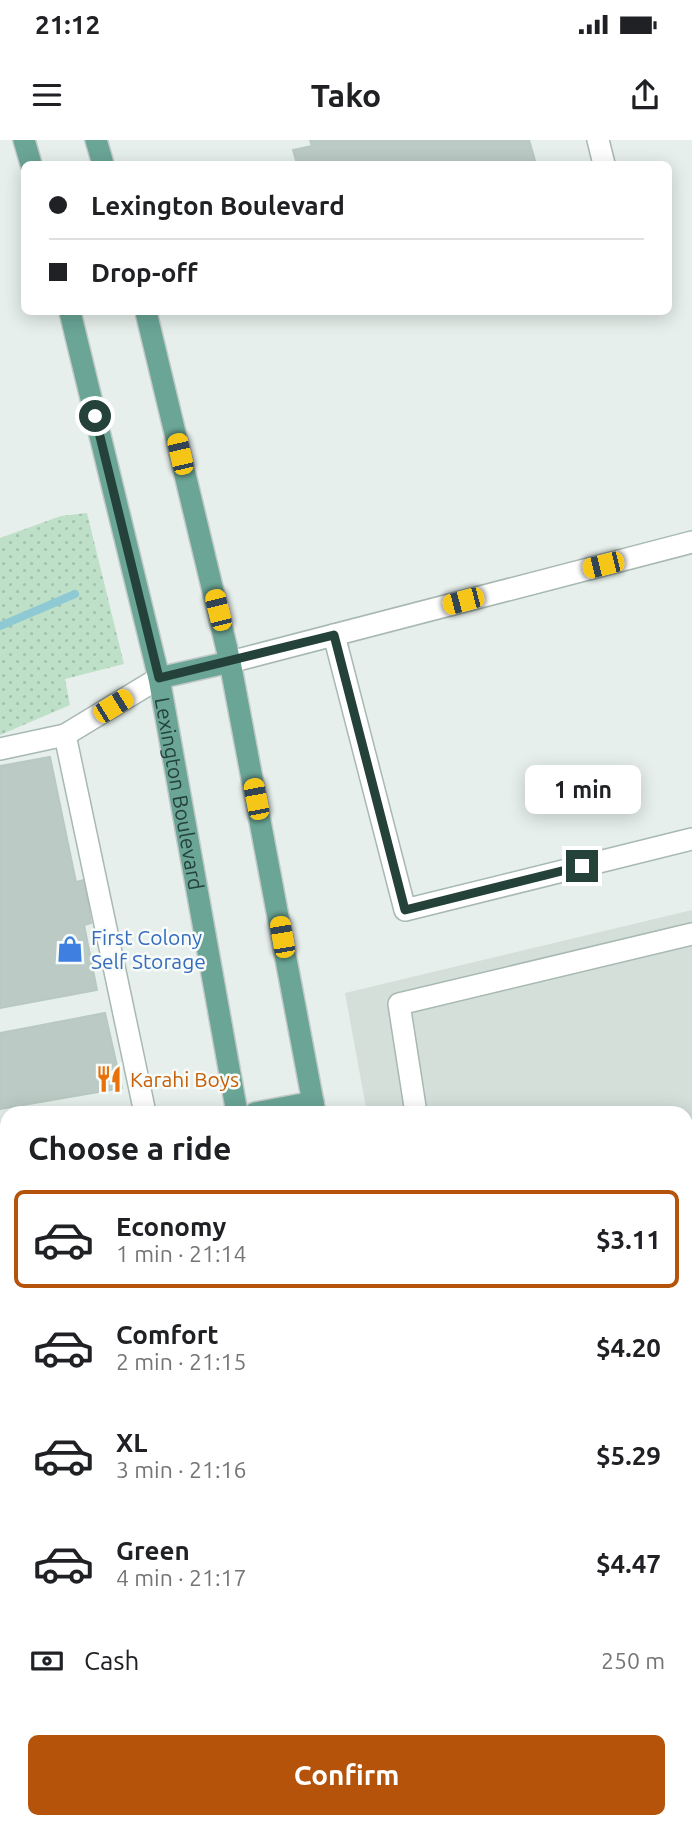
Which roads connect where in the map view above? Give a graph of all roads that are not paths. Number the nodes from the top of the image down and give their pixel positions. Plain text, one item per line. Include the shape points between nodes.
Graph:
1 (24, 140) edge
2 (96, 140) edge
3 (598, 140) edge
4 (30, 161) edge
5 (102, 161) edge
6 (603, 161) edge
7 (71, 315) edge
8 (147, 315) edge
9 (692, 542) edge
10 (334, 635) junction
11 (230, 662) junction
12 (159, 678) junction
13 (65, 735) junction
14 (0, 749) edge
15 (692, 839) edge
16 (692, 934) edge
17 (144, 1106) edge
18 (236, 1106) edge
19 (314, 1106) edge
20 (415, 1106) edge

1 - 4 main road
2 - 5 main road
3 - 6 street
7 - 12 main road, Lexington Boulevard
8 - 11 main road
9 - 10 street
10 - 11 street
10 - 15 street via 405,910
11 - 12 main road
11 - 19 main road
12 - 13 street
12 - 18 main road, Lexington Boulevard
13 - 14 street
13 - 17 street
16 - 20 street via 399,1004

